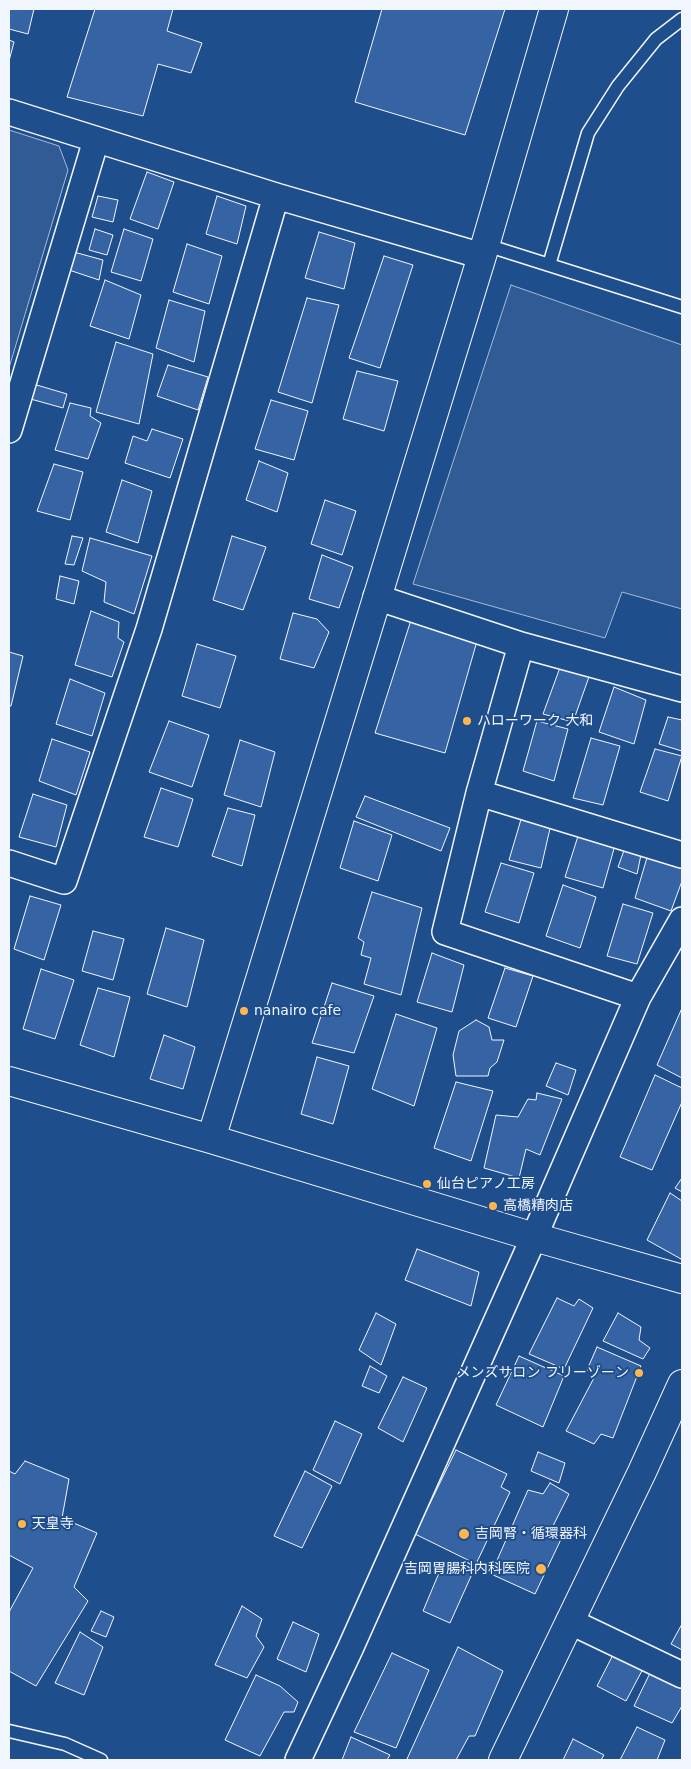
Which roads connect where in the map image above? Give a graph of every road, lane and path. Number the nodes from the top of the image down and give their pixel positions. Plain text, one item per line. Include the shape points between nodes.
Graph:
1 (554, 9) edge
2 (682, 19) edge
3 (9, 112) edge
4 (96, 140) junction
5 (276, 196) junction
6 (484, 251) junction
7 (549, 265) junction
8 (682, 307) edge
9 (9, 430) edge
10 (376, 597) junction
11 (521, 645) junction
12 (682, 689) edge
13 (479, 793) junction
14 (682, 855) edge
15 (9, 863) edge
16 (682, 920) edge
17 (638, 997) junction
18 (9, 1081) edge
19 (210, 1139) junction
20 (534, 1237) junction
21 (682, 1279) edge
22 (682, 1384) edge
23 (569, 1622) junction
24 (682, 1676) edge
25 (9, 1731) edge
26 (101, 1760) edge
27 (298, 1760) edge
28 (503, 1760) edge

1 - 6 street
2 - 7 lane via 656,39 618,86 588,133
3 - 4 street
4 - 5 street
4 - 9 street
5 - 6 street
5 - 15 street via 149,629 64,881
6 - 7 lane
6 - 10 street
7 - 8 lane
10 - 11 street
10 - 19 street
11 - 12 street
11 - 13 street
13 - 14 street
13 - 17 street via 445,932
16 - 17 street
17 - 20 street
18 - 19 street
19 - 20 street
20 - 21 street
20 - 27 street
22 - 23 street
23 - 24 street
23 - 28 street
25 - 26 lane via 65,1744

